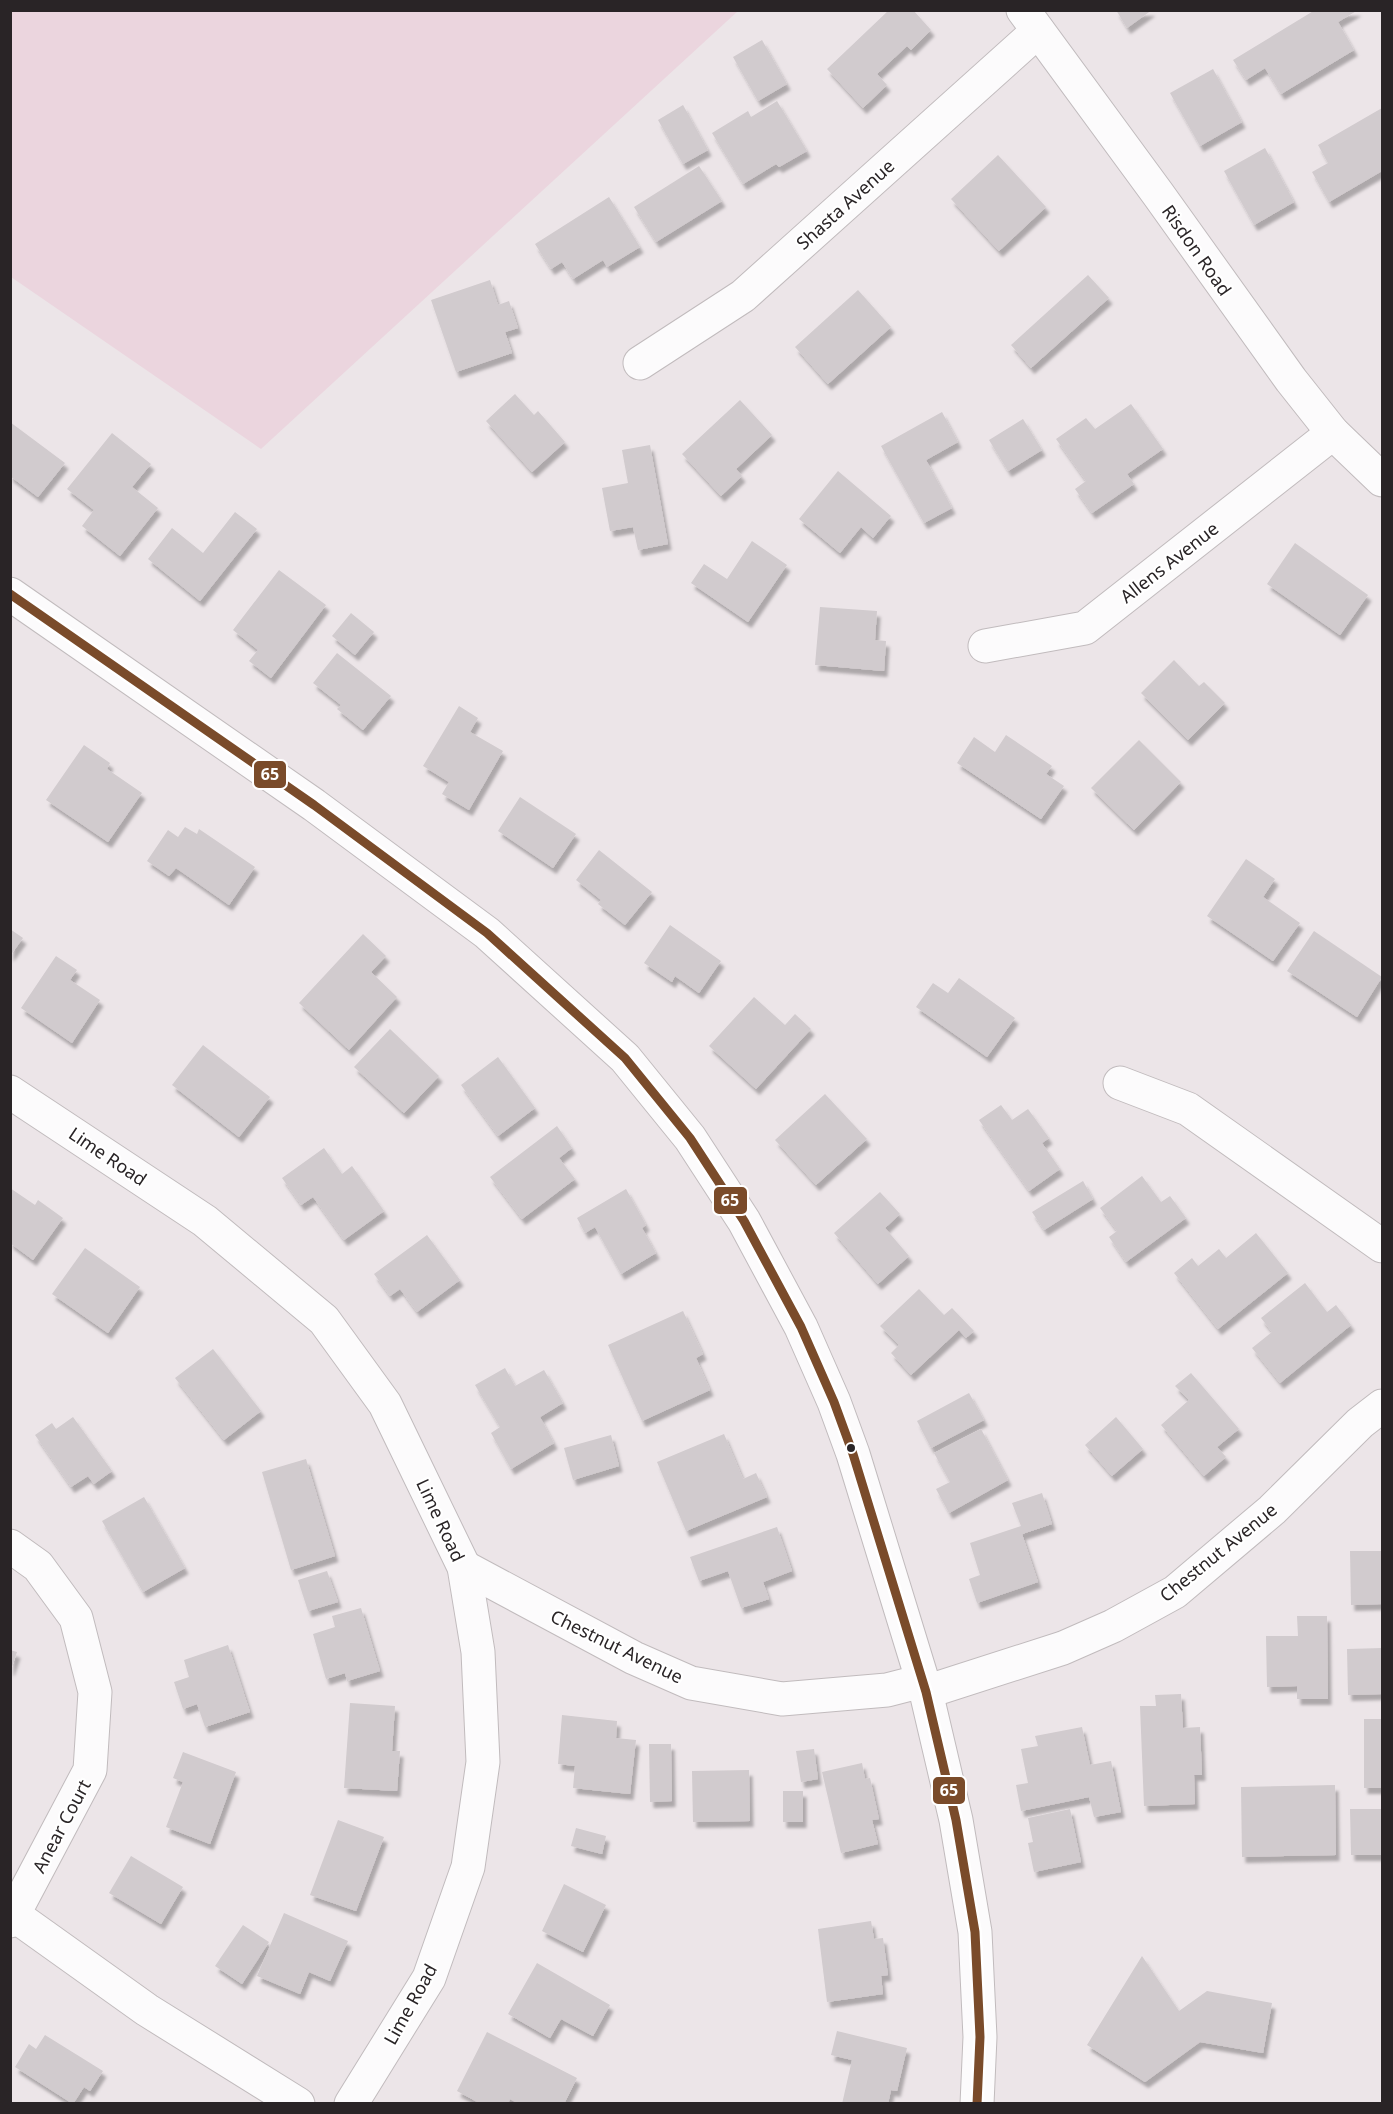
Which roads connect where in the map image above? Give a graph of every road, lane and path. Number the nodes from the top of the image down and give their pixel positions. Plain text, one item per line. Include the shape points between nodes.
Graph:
1 (1031, 21) edge
2 (640, 363) dead end
3 (1333, 433) junction
4 (1383, 480) edge
5 (10, 594) edge
6 (985, 646) dead end
7 (1120, 1083) dead end
8 (10, 1092) edge
9 (1383, 1246) edge
10 (1383, 1406) edge
11 (10, 1546) edge
12 (464, 1567) junction
13 (924, 1687) junction
14 (12, 1918) edge
15 (298, 2103) edge
16 (351, 2103) edge
17 (977, 2103) edge

1 - 2 street, Shasta Avenue via 743,296
1 - 3 street, Risdon Road
3 - 4 street, Risdon Road
3 - 6 street, Allens Avenue via 1085,628
5 - 13 street via 314,805 487,933 625,1058 690,1138 744,1221 801,1327 853,1454
7 - 9 street via 1188,1109
8 - 12 street, Lime Road via 205,1221 324,1320 385,1404
10 - 13 street, Chestnut Avenue via 1360,1423 1272,1510 1174,1592 1063,1648
11 - 14 street, Anear Court via 38,1566 76,1618 95,1692 90,1770
12 - 13 street, Chestnut Avenue via 634,1658 691,1683 782,1699
12 - 16 street, Lime Road via 478,1652 483,1762 468,1867 429,1978
13 - 17 street via 956,1820 975,1932 980,2037
14 - 15 street, Anear Court via 147,2010

